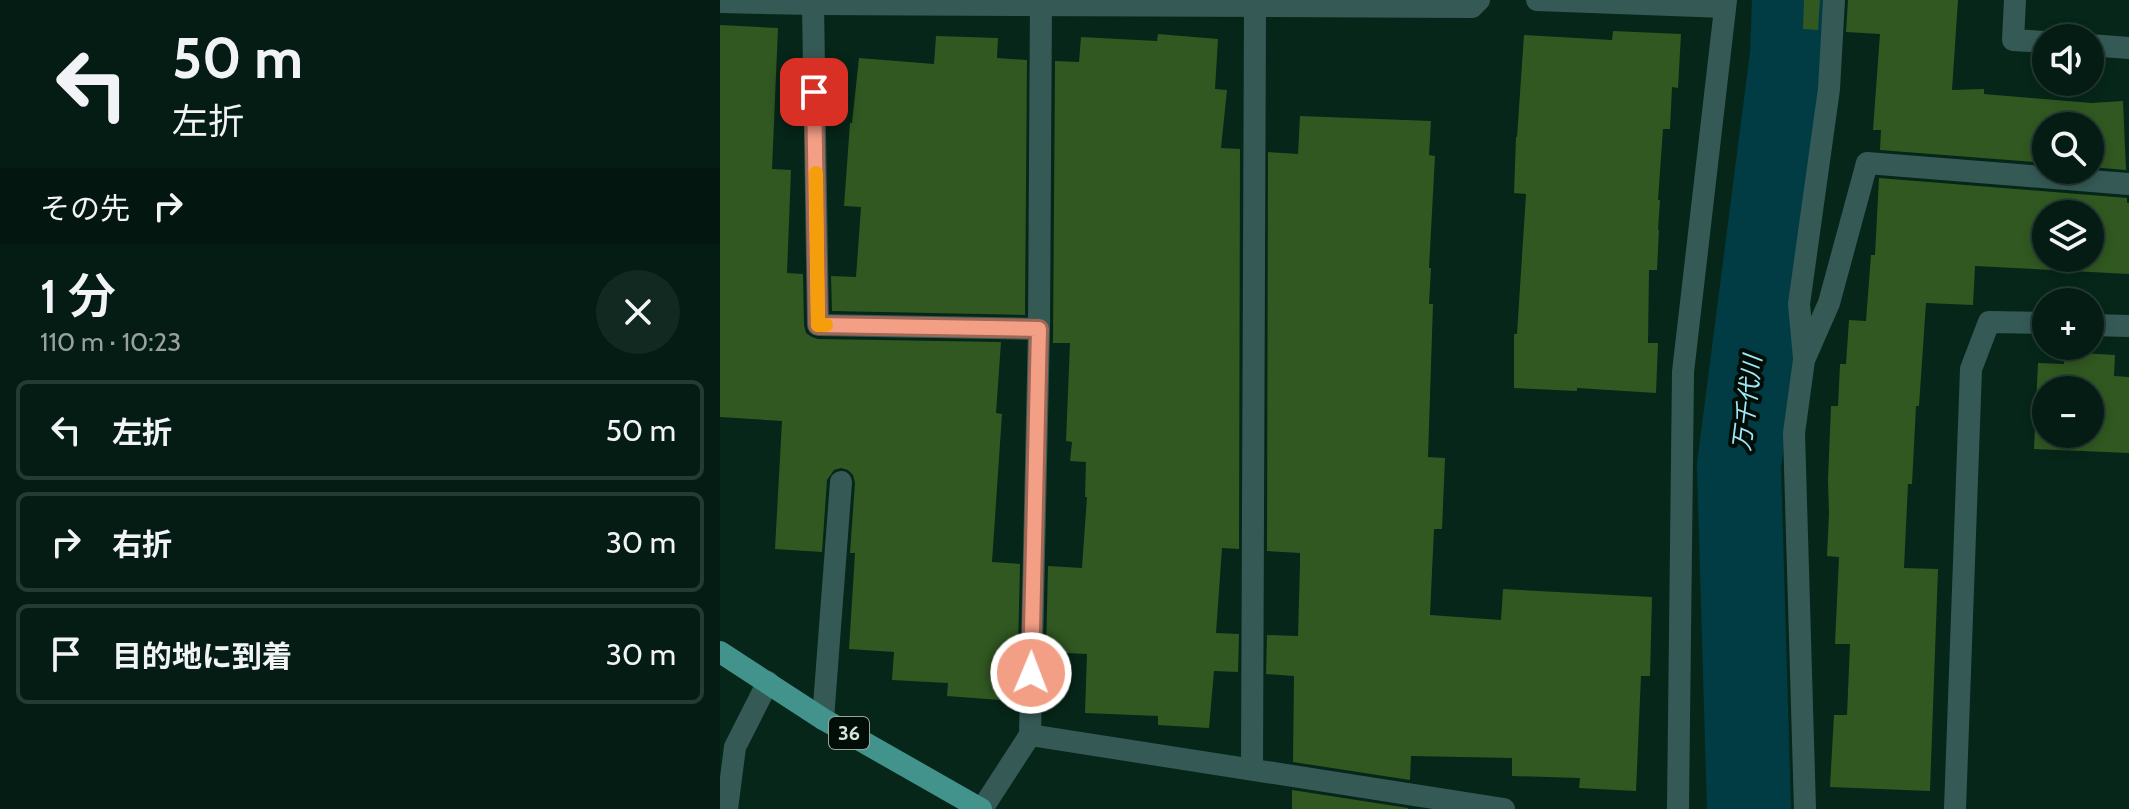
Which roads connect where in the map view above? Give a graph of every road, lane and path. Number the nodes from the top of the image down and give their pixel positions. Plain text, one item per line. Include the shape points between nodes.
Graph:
1 (1479, 0) edge
2 (1537, 0) edge
3 (1834, 0) edge
4 (2015, 0) edge
5 (720, 2) edge
6 (801, 2) edge
7 (1041, 2) edge
8 (1726, 3) edge
9 (1267, 4) edge
10 (2032, 41) edge
11 (2104, 46) edge
12 (2129, 48) edge
13 (2129, 184) edge
14 (2032, 323) edge
15 (2104, 325) edge
16 (2129, 326) edge
17 (1039, 329) junction
18 (1804, 360) junction
19 (841, 482) dead end
20 (720, 652) edge
21 (768, 682) junction
22 (823, 719) junction
23 (1030, 735) junction
24 (727, 747) edge
25 (1252, 769) junction
26 (727, 809) edge
27 (981, 809) edge
28 (1504, 809) edge
29 (1678, 809) edge
30 (1805, 809) edge
31 (1955, 809) edge

1 - 9 street via 1472,7
2 - 8 street
3 - 18 street via 1829,89 1799,304
4 - 10 street via 2013,40
5 - 6 street
6 - 7 street
6 - 17 street via 818,325
7 - 9 street
7 - 17 street
8 - 29 street via 1683,372
9 - 25 street
11 - 12 street
13 - 18 street via 1867,163 1829,303
14 - 31 street via 1989,322 1971,369
15 - 16 street
17 - 23 street
18 - 30 street via 1794,433
19 - 22 street
20 - 21 main road, 36
21 - 22 main road, 36
21 - 24 street
22 - 27 main road, 36
23 - 25 street
23 - 27 street
24 - 26 street
25 - 28 street

